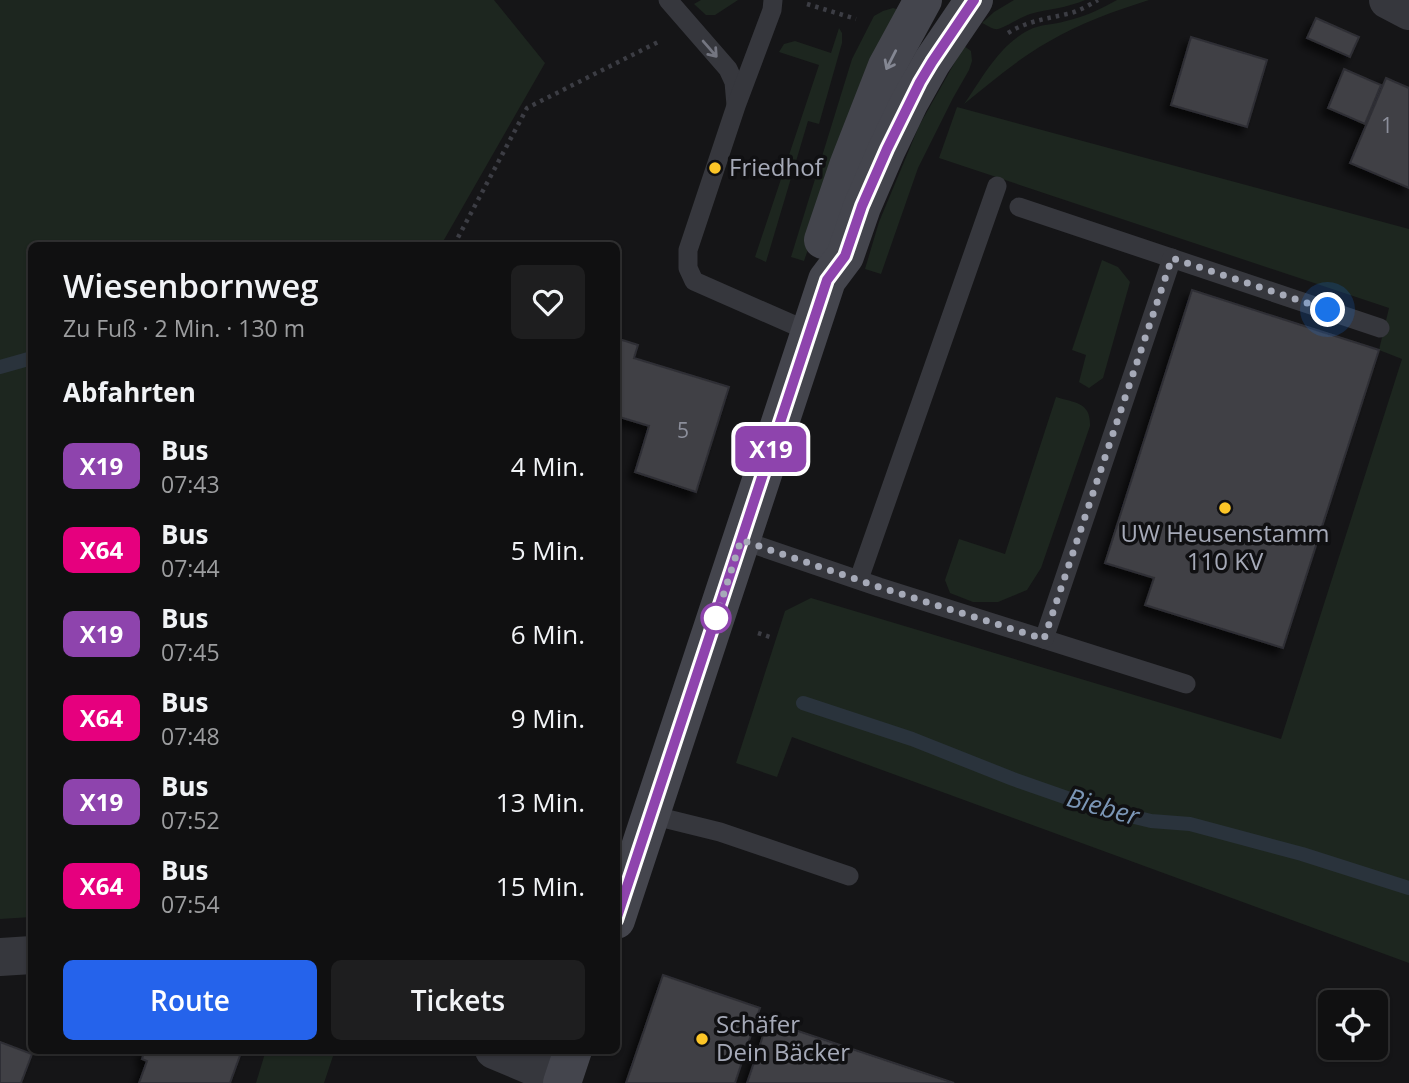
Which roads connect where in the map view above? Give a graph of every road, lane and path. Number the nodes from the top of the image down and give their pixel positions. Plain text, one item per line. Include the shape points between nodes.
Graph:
1 (668, 0) edge
2 (923, 0) edge
3 (974, 0) edge
4 (1388, 0) edge
5 (772, 5) edge
6 (1409, 11) edge
7 (856, 19) dead end
8 (692, 28) junction
9 (736, 106) junction
10 (996, 186) dead end
11 (1019, 206) dead end
12 (456, 242) edge
13 (1172, 258) junction
14 (827, 280) junction
15 (1380, 328) dead end
16 (810, 332) junction
17 (741, 540) junction
18 (859, 579) junction
19 (754, 631) dead end
20 (770, 637) dead end
21 (1044, 639) junction
22 (1186, 684) dead end
23 (651, 815) junction
24 (849, 876) dead end
25 (620, 908) edge
26 (28, 955) edge
27 (0, 957) edge
28 (508, 1054) edge
29 (566, 1071) edge

1 - 8 lane
2 -> 14 street via 887,66 848,166 820,249
3 - 14 street via 915,93 862,206 845,256
4 - 6 street
5 - 7 path via 803,3
5 - 9 lane
8 -> 9 lane via 728,69
8 - 12 path via 527,108
9 - 16 lane via 688,250 688,268 694,281
10 - 18 lane
11 - 13 lane
13 - 15 lane
13 - 21 lane
14 - 16 street
16 - 17 street
17 - 18 lane
17 - 23 street
18 - 21 lane
19 - 20 path
21 - 22 lane
23 - 24 lane via 720,832
23 - 25 street
26 - 27 street
28 - 29 street

